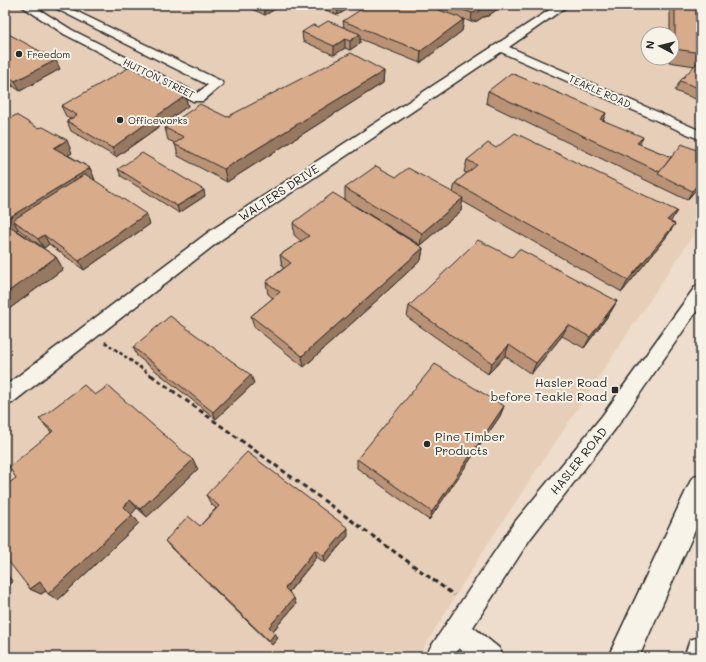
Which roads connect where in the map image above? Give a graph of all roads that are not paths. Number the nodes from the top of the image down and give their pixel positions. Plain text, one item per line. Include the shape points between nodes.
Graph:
1 (25, 5) edge
2 (54, 5) edge
3 (564, 5) edge
4 (499, 47) junction
5 (701, 136) edge
6 (701, 292) edge
7 (5, 397) edge
8 (701, 487) edge
9 (457, 630) junction
10 (701, 651) edge
11 (438, 657) edge
12 (490, 657) edge
13 (624, 657) edge
14 (699, 657) edge

1 - 2 street, HUTTON STREET via 68,32 198,98 217,84
3 - 4 street, WALTERS DRIVE
4 - 5 street, TEAKLE ROAD
4 - 7 street, WALTERS DRIVE via 239,218
6 - 9 street, HASLER ROAD via 609,422 522,531
8 - 13 main road
9 - 11 street, HASLER ROAD
9 - 12 street
10 - 14 main road

